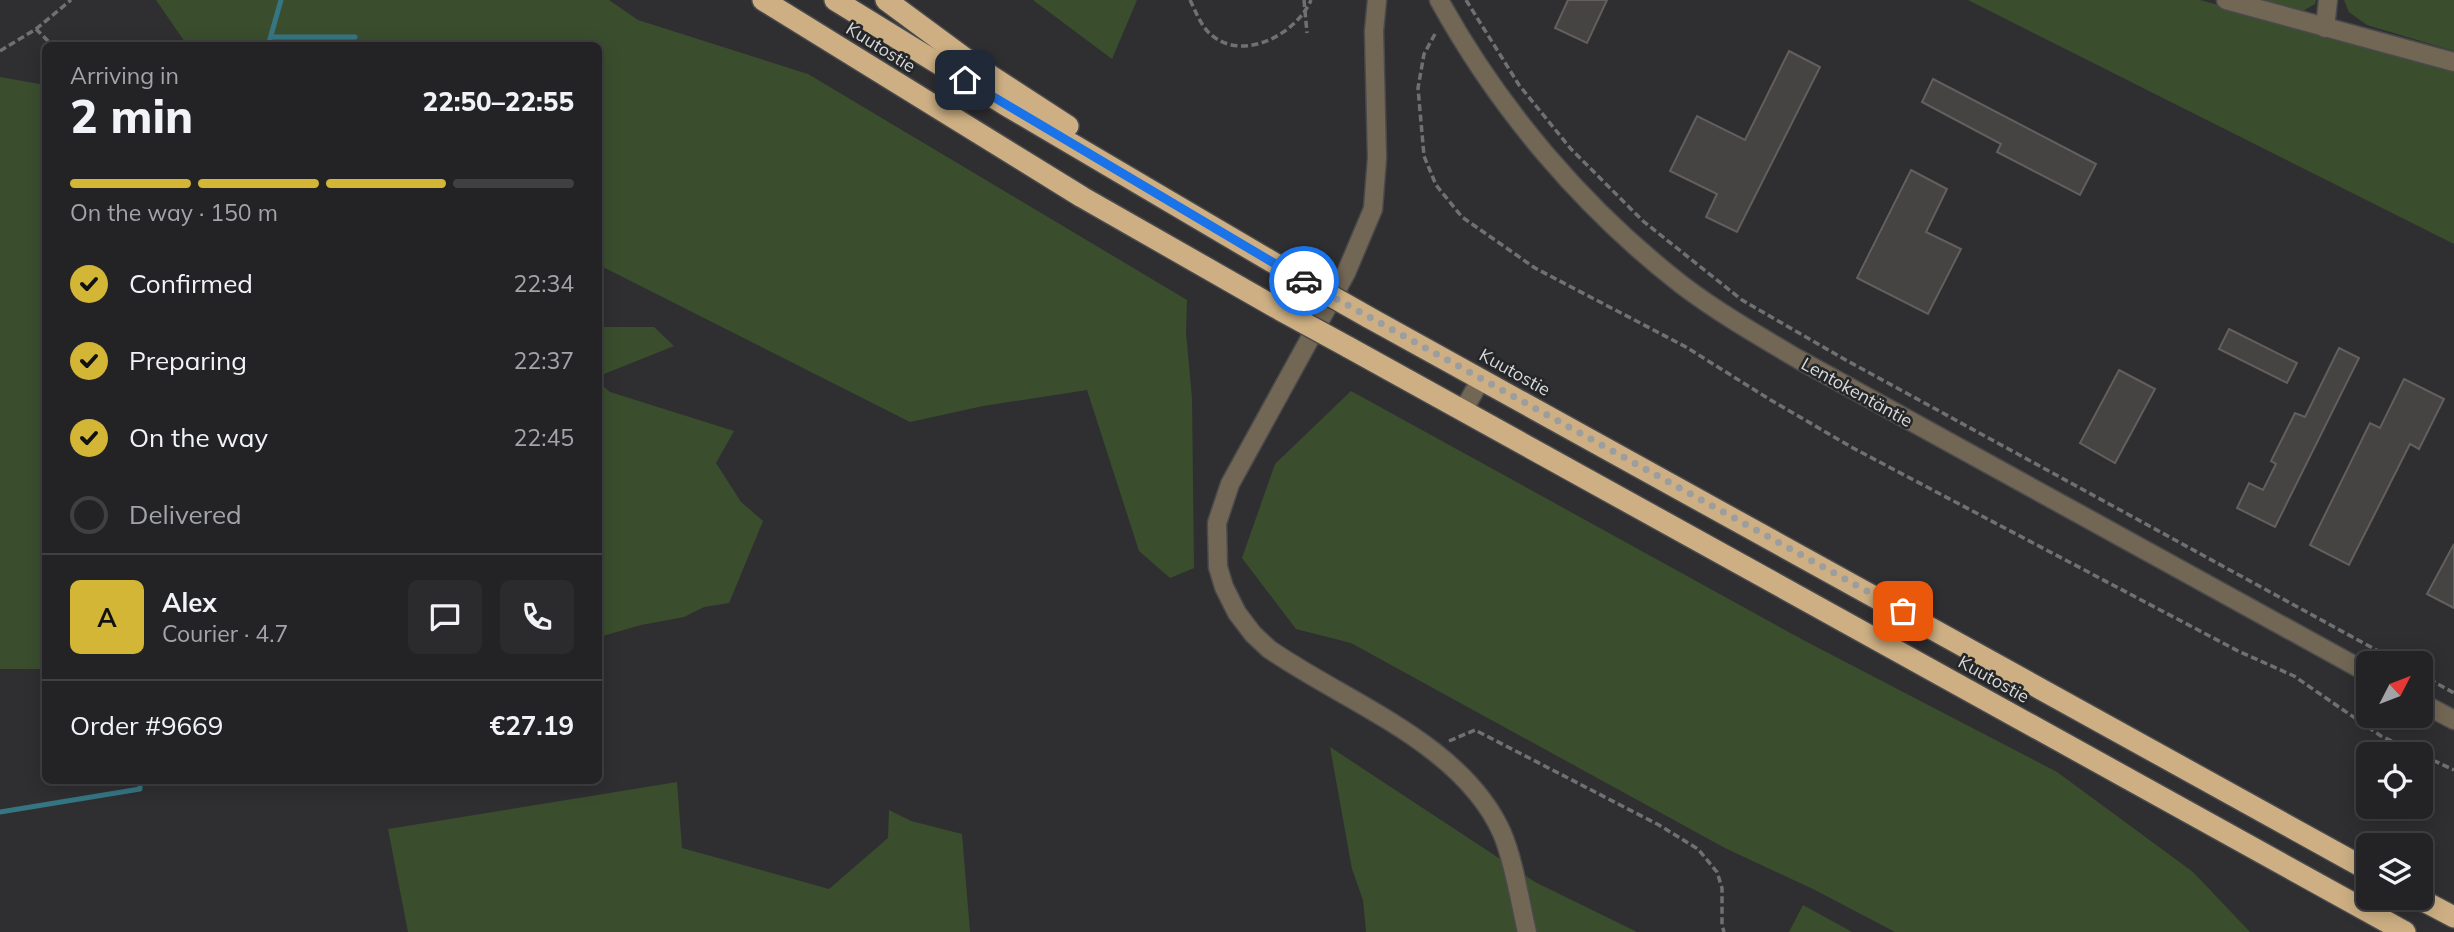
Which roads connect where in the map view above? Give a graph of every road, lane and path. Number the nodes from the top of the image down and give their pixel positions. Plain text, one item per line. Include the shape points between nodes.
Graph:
1 (72, 0) edge
2 (763, 0) edge
3 (835, 0) edge
4 (886, 0) edge
5 (1190, 0) edge
6 (1304, 0) edge
7 (1311, 0) edge
8 (1377, 0) edge
9 (1439, 0) edge
10 (1466, 0) edge
11 (2226, 0) edge
12 (2328, 0) edge
13 (1306, 12) junction
14 (2325, 28) junction
15 (36, 29) junction
16 (1307, 33) dead end
17 (1435, 34) dead end
18 (49, 42) edge
19 (0, 51) edge
20 (2454, 62) edge
21 (1301, 279) junction
22 (1481, 379) junction
23 (1463, 411) junction
24 (2378, 651) edge
25 (2356, 666) edge
26 (2433, 681) edge
27 (2454, 693) edge
28 (2433, 709) edge
29 (2454, 720) edge
30 (1442, 744) dead end
31 (2454, 770) edge
32 (2356, 863) edge
33 (2433, 906) edge
34 (2454, 918) edge
35 (1527, 932) edge
36 (1722, 932) edge
37 (2405, 932) edge

1 - 15 path
2 - 23 highway, Kuutostie, bridge via 1082,197
3 - 21 highway, Kuutostie
4 - 21 highway via 974,65
5 - 13 path via 1213,37 1237,47 1262,43
6 - 13 path
7 - 13 path
8 - 35 street via 1373,209 1346,273 1230,484 1217,523 1218,567 1237,613 1269,649 1402,729 1467,783 1502,834
9 - 25 street, Lentokentäntie via 1500,98 1540,147 1587,199 1683,285 1798,359
10 - 24 path via 1519,85 1571,149 1643,221 1742,300
11 - 14 street
12 - 14 street
13 - 16 path
14 - 20 street
15 - 18 path
15 - 19 path
17 - 31 path via 1424,54 1418,88 1424,156 1436,185 1462,217 1535,268 1686,347 1853,448 2238,651 2294,676 2381,736
21 - 22 highway, Kuutostie, bridge
22 - 23 street
22 - 32 highway, Kuutostie
23 - 37 highway, Kuutostie
26 - 27 path
28 - 29 street
30 - 36 path via 1475,730 1698,849 1717,872 1722,888
33 - 34 highway

